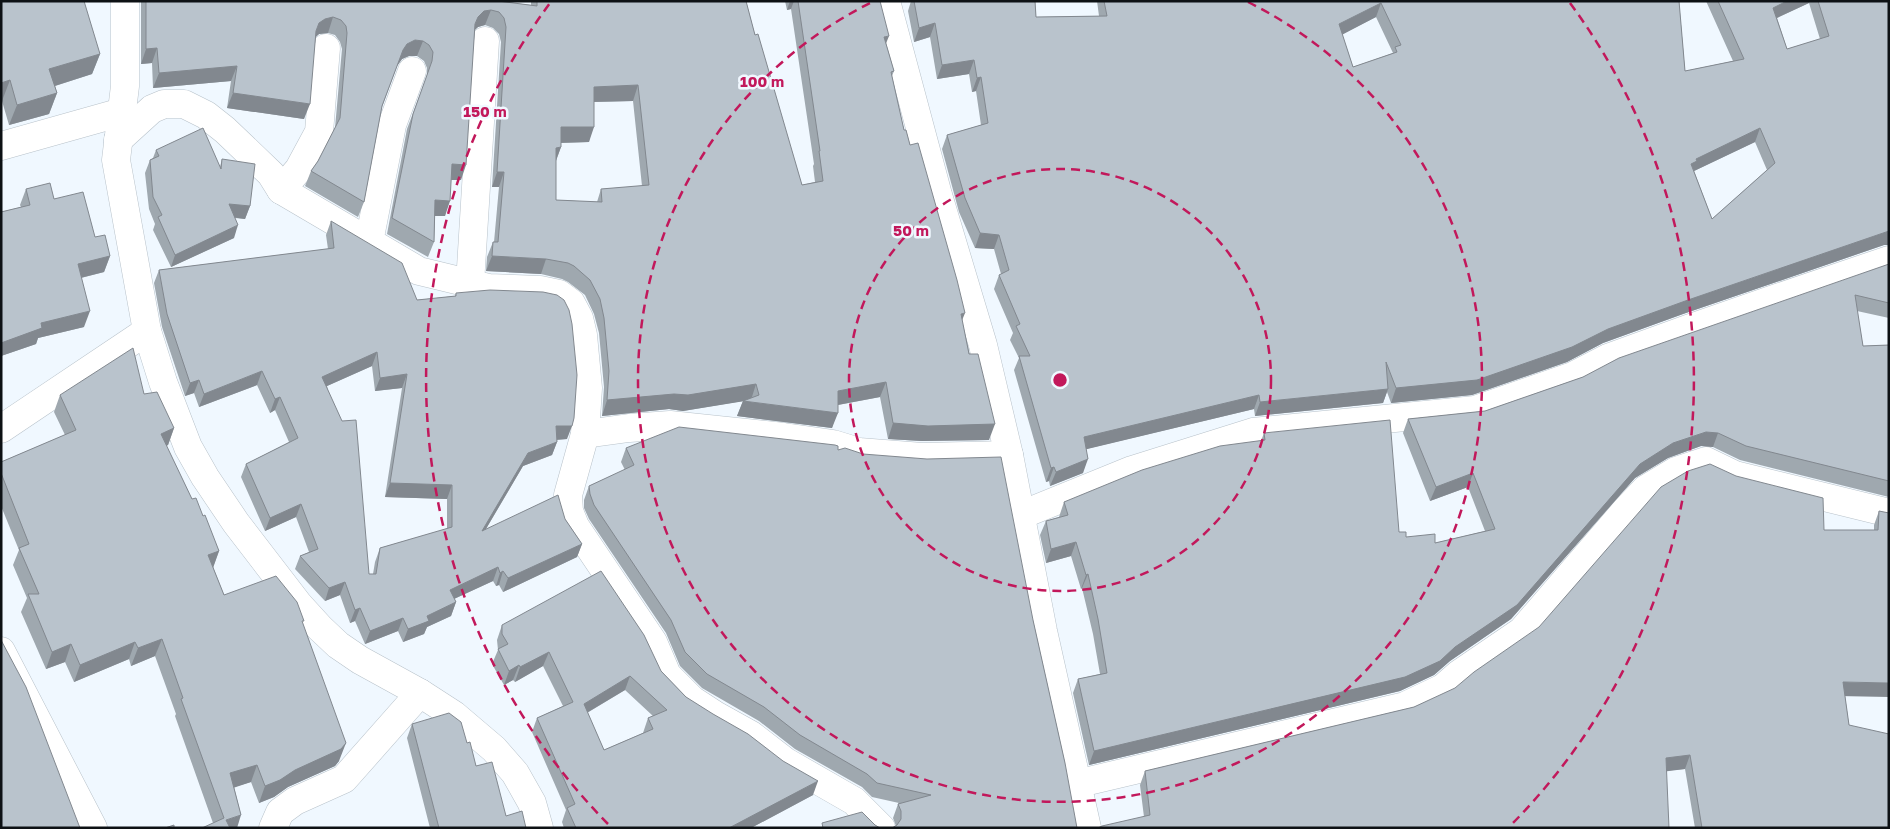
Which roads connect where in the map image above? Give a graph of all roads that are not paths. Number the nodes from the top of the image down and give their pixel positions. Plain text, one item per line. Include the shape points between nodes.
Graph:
1 (124, 1) edge
2 (886, 1) edge
3 (485, 41) dead end
4 (326, 48) dead end
5 (412, 71) dead end
6 (122, 112) junction
7 (118, 140) junction
8 (1, 146) edge
9 (281, 190) junction
10 (370, 242) junction
11 (1889, 260) edge
12 (470, 284) junction
13 (147, 331) junction
14 (1, 429) edge
15 (585, 434) junction
16 (1009, 455) junction
17 (1889, 513) edge
18 (1022, 515) junction
19 (1, 651) edge
20 (420, 693) junction
21 (1076, 784) junction
22 (93, 828) edge
23 (273, 828) edge
24 (540, 828) edge
25 (881, 828) edge
26 (1087, 828) edge

1 - 6 street
2 - 16 street via 938,195 983,345
3 - 12 street
4 - 9 street via 319,132 299,169
5 - 10 street via 392,125
6 - 7 street
6 - 8 street
7 - 9 street via 152,109 164,104 184,104 225,130 271,174
7 - 13 street via 116,160
9 - 10 street
10 - 12 street via 418,271
11 - 18 street via 1688,329 1608,358 1573,376 1475,410 1254,432 1132,470
12 - 15 street via 540,290 559,294 571,303 579,318 586,350
13 - 14 street
13 - 20 street via 188,447 264,562 338,645
15 - 16 street via 670,425 834,444 859,452 922,457
15 - 25 street via 568,495 569,511 575,526 653,642 667,675 692,700 751,735 786,762 854,800
16 - 18 street
17 - 21 street via 1736,475 1706,461 1676,471 1646,489 1522,631 1443,688 1405,706
18 - 21 street
19 - 22 street
20 - 23 street via 344,779 295,801 280,812
20 - 24 street via 454,715 494,749 515,773 532,803
21 - 26 street

